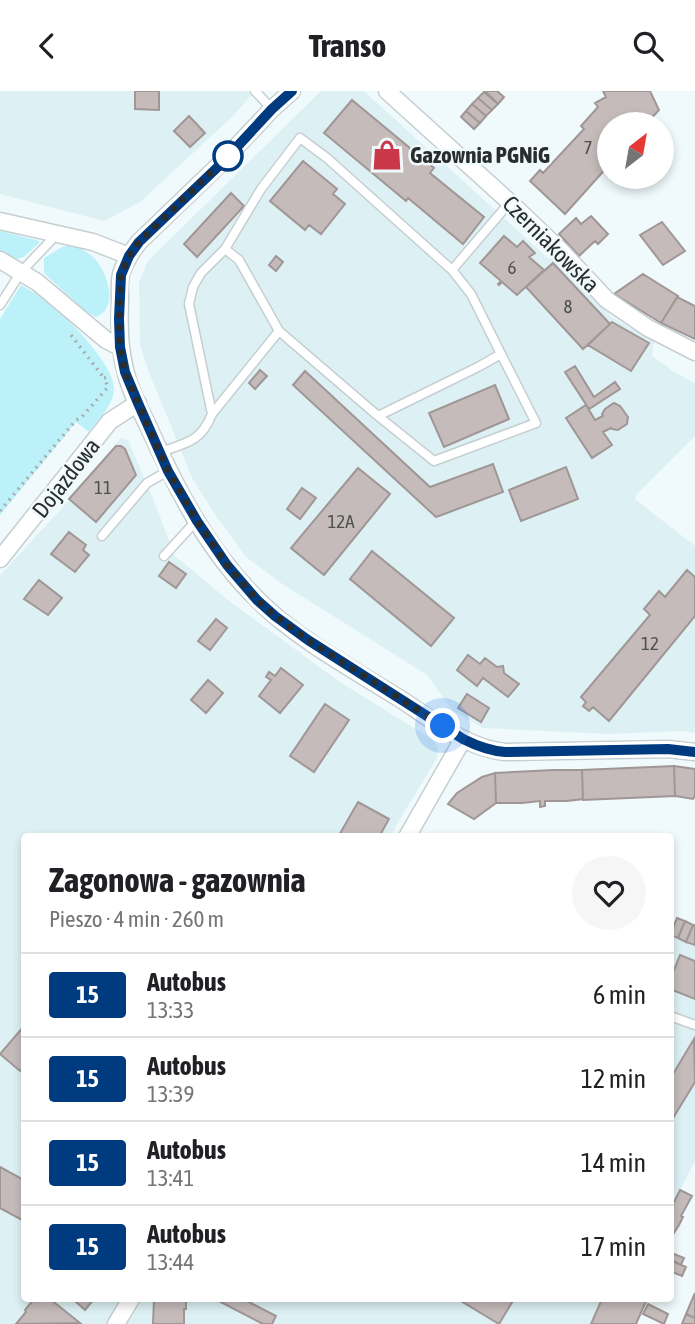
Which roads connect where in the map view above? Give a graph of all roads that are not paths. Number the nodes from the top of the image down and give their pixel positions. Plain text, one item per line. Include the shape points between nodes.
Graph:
1 (255, 91) edge
2 (292, 91) edge
3 (387, 91) edge
4 (272, 109) junction
5 (510, 202) junction
6 (0, 221) edge
7 (58, 234) junction
8 (225, 249) junction
9 (129, 256) junction
10 (0, 260) edge
11 (452, 270) junction
12 (21, 272) junction
13 (0, 305) edge
14 (279, 331) junction
15 (120, 347) junction
16 (695, 352) edge
17 (501, 354) junction
18 (138, 403) junction
19 (212, 414) junction
20 (378, 416) junction
21 (160, 452) junction
22 (168, 471) junction
23 (197, 521) junction
24 (102, 536) dead end
25 (164, 556) dead end
26 (0, 559) edge
27 (463, 739) junction
28 (695, 753) edge
29 (409, 833) edge
30 (674, 1017) edge
31 (695, 1025) edge
32 (129, 1302) edge
33 (116, 1324) edge

1 - 4 lane
2 - 4 street
3 - 5 street, Czerniakowska
4 - 9 street
5 - 11 lane
5 - 16 street, Czerniakowska via 607,300
6 - 7 street
7 - 9 street
7 - 12 lane
8 - 11 lane via 261,189 300,138
8 - 14 lane via 239,260
8 - 19 lane via 201,273 189,304
9 - 15 street via 121,275
10 - 12 street
11 - 17 lane via 471,294
12 - 13 lane
12 - 15 street
14 - 19 lane
14 - 20 lane
15 - 18 street
17 - 20 lane
17 - 20 lane via 536,423 434,461
18 - 21 street
18 - 26 street, Dojazdowa via 110,421
19 - 21 lane via 198,437
21 - 22 street
22 - 23 street
22 - 24 lane via 147,483
23 - 25 lane
23 - 27 street via 234,573 275,616
27 - 28 street via 505,752 668,749
27 - 29 street
30 - 31 lane
32 - 33 street

